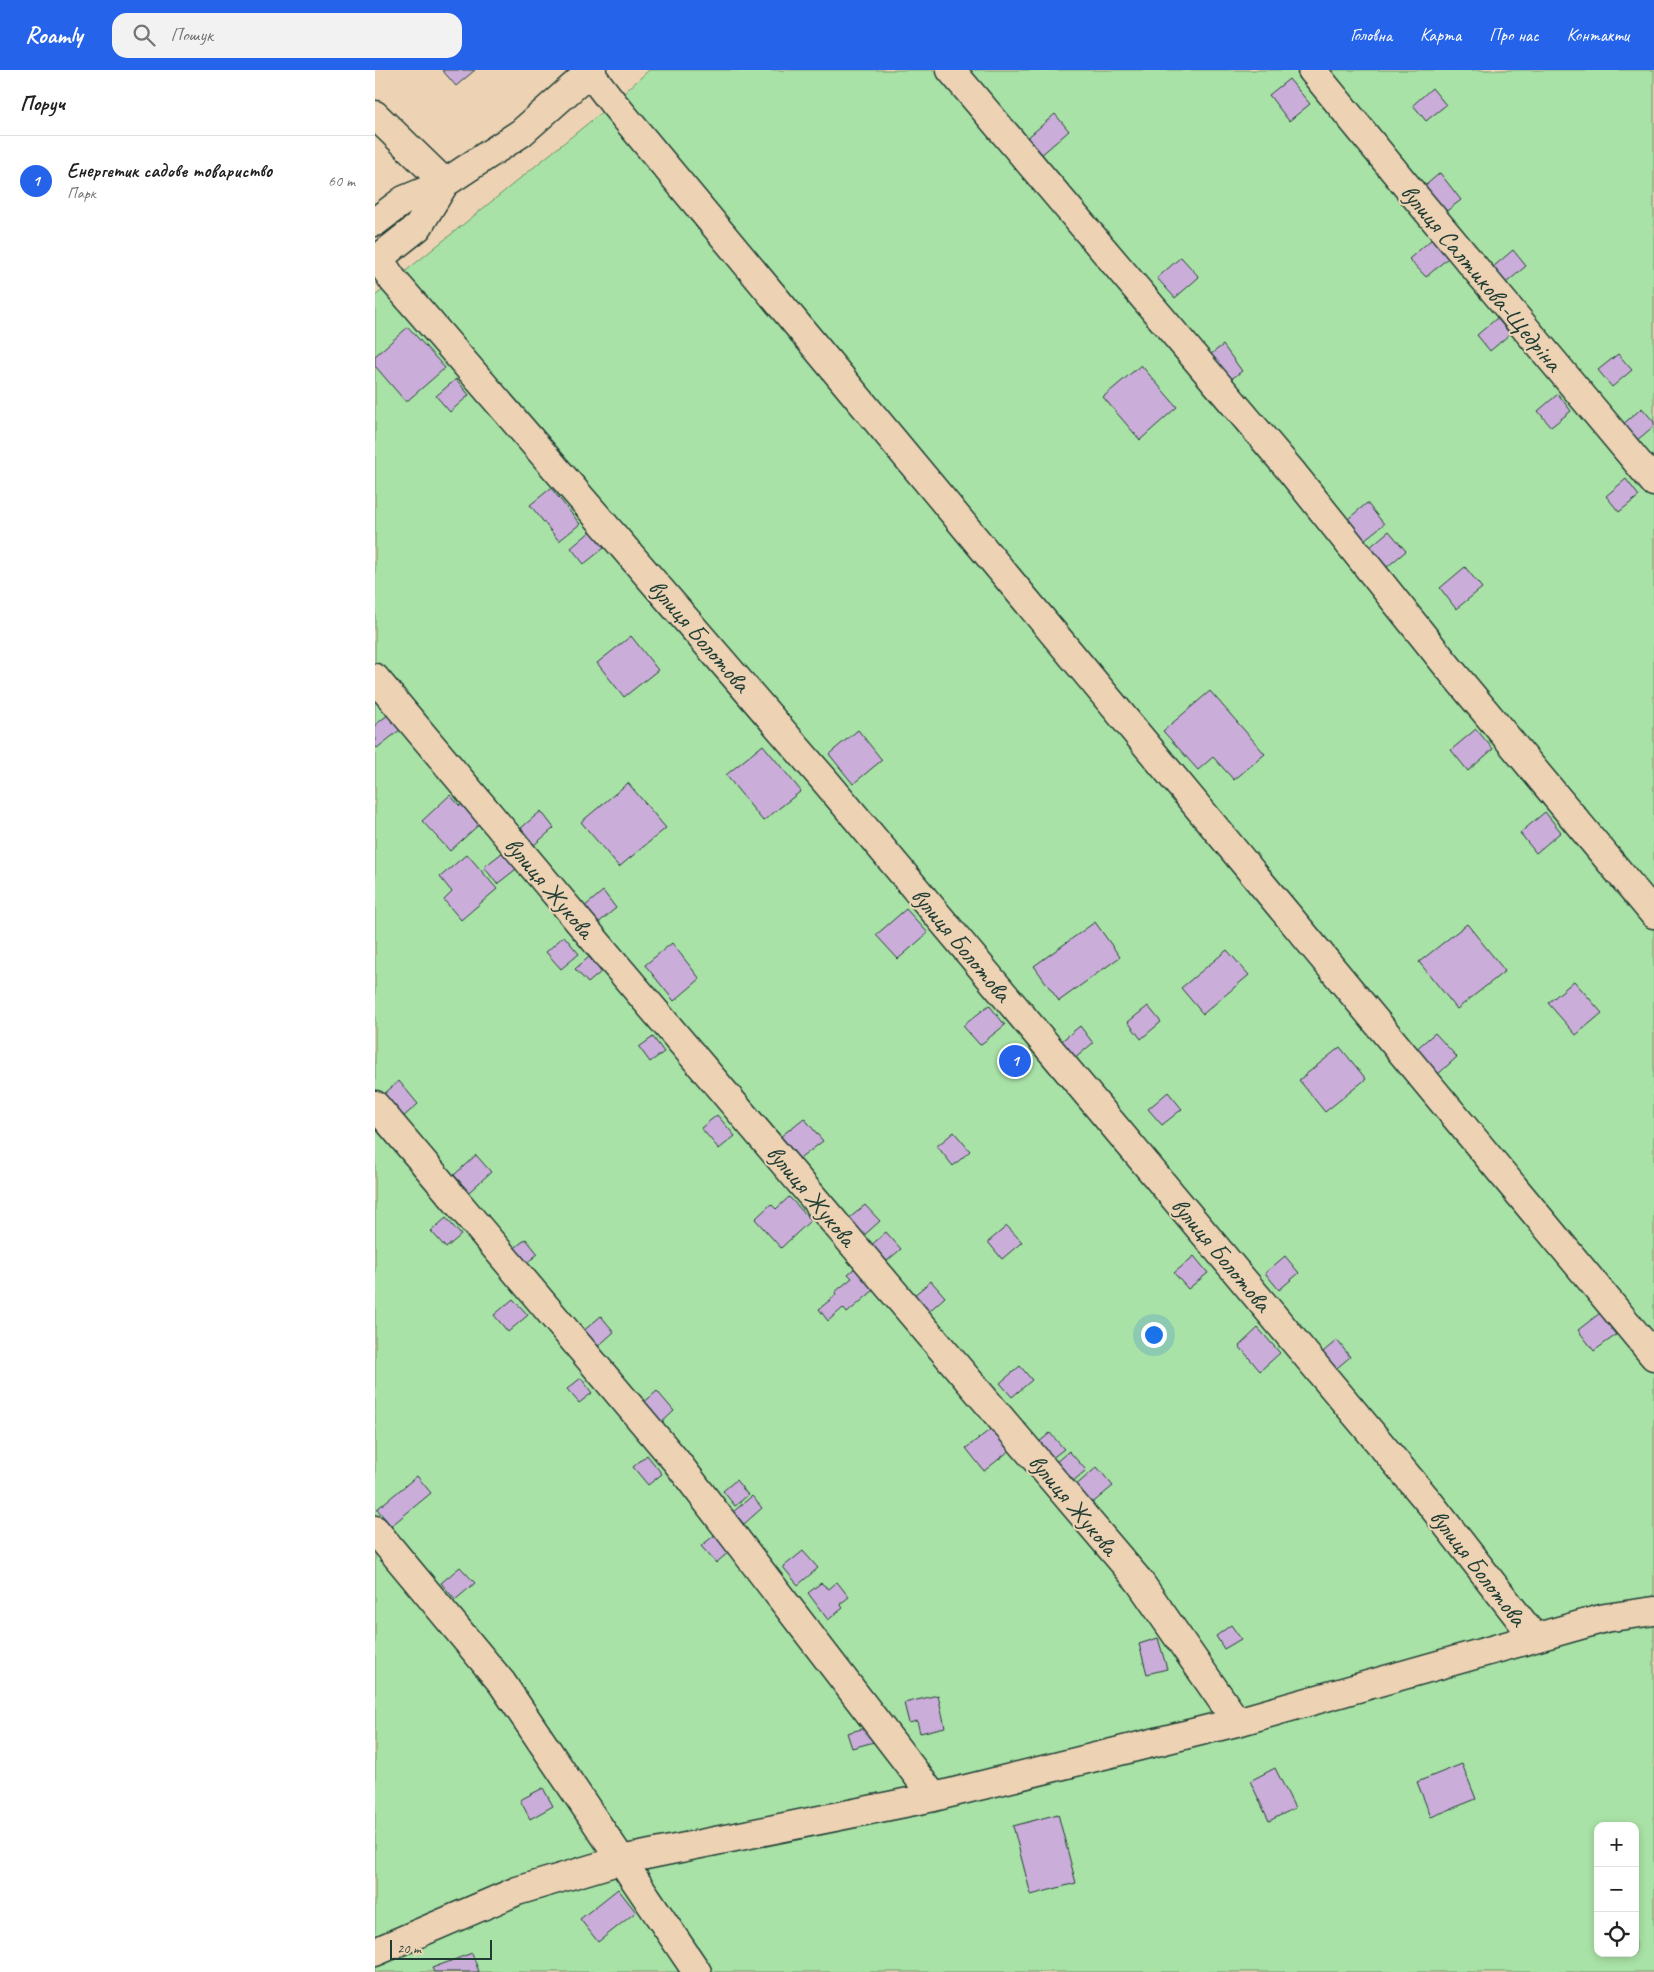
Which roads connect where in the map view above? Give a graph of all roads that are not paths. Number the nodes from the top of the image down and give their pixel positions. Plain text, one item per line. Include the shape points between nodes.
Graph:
1 (951, 70) edge
2 (1311, 70) edge
3 (590, 71) edge
4 (375, 115) edge
5 (445, 183) junction
6 (375, 222) edge
7 (377, 260) edge
8 (1654, 482) edge
9 (375, 678) edge
10 (1654, 914) edge
11 (375, 1105) edge
12 (1654, 1356) edge
13 (375, 1530) edge
14 (1654, 1611) edge
15 (1534, 1637) junction
16 (1237, 1722) junction
17 (934, 1797) junction
18 (621, 1860) junction
19 (375, 1952) edge
20 (697, 1972) edge

1 - 10 street via 1291,471 1448,667
2 - 8 street, вулиця Салтикова-Щедріна
3 - 5 street via 521,133
3 - 12 street via 638,134
4 - 5 street
5 - 6 street via 404,200
5 - 7 street via 417,227
7 - 15 street, вулиця Болотова via 827,783 1429,1502
9 - 16 street, вулиця Жукова via 1139,1581
11 - 17 street via 676,1462
13 - 18 street via 501,1683
14 - 15 street via 1605,1618
15 - 16 street
16 - 17 street
17 - 18 street
18 - 19 street via 517,1892
18 - 20 street

